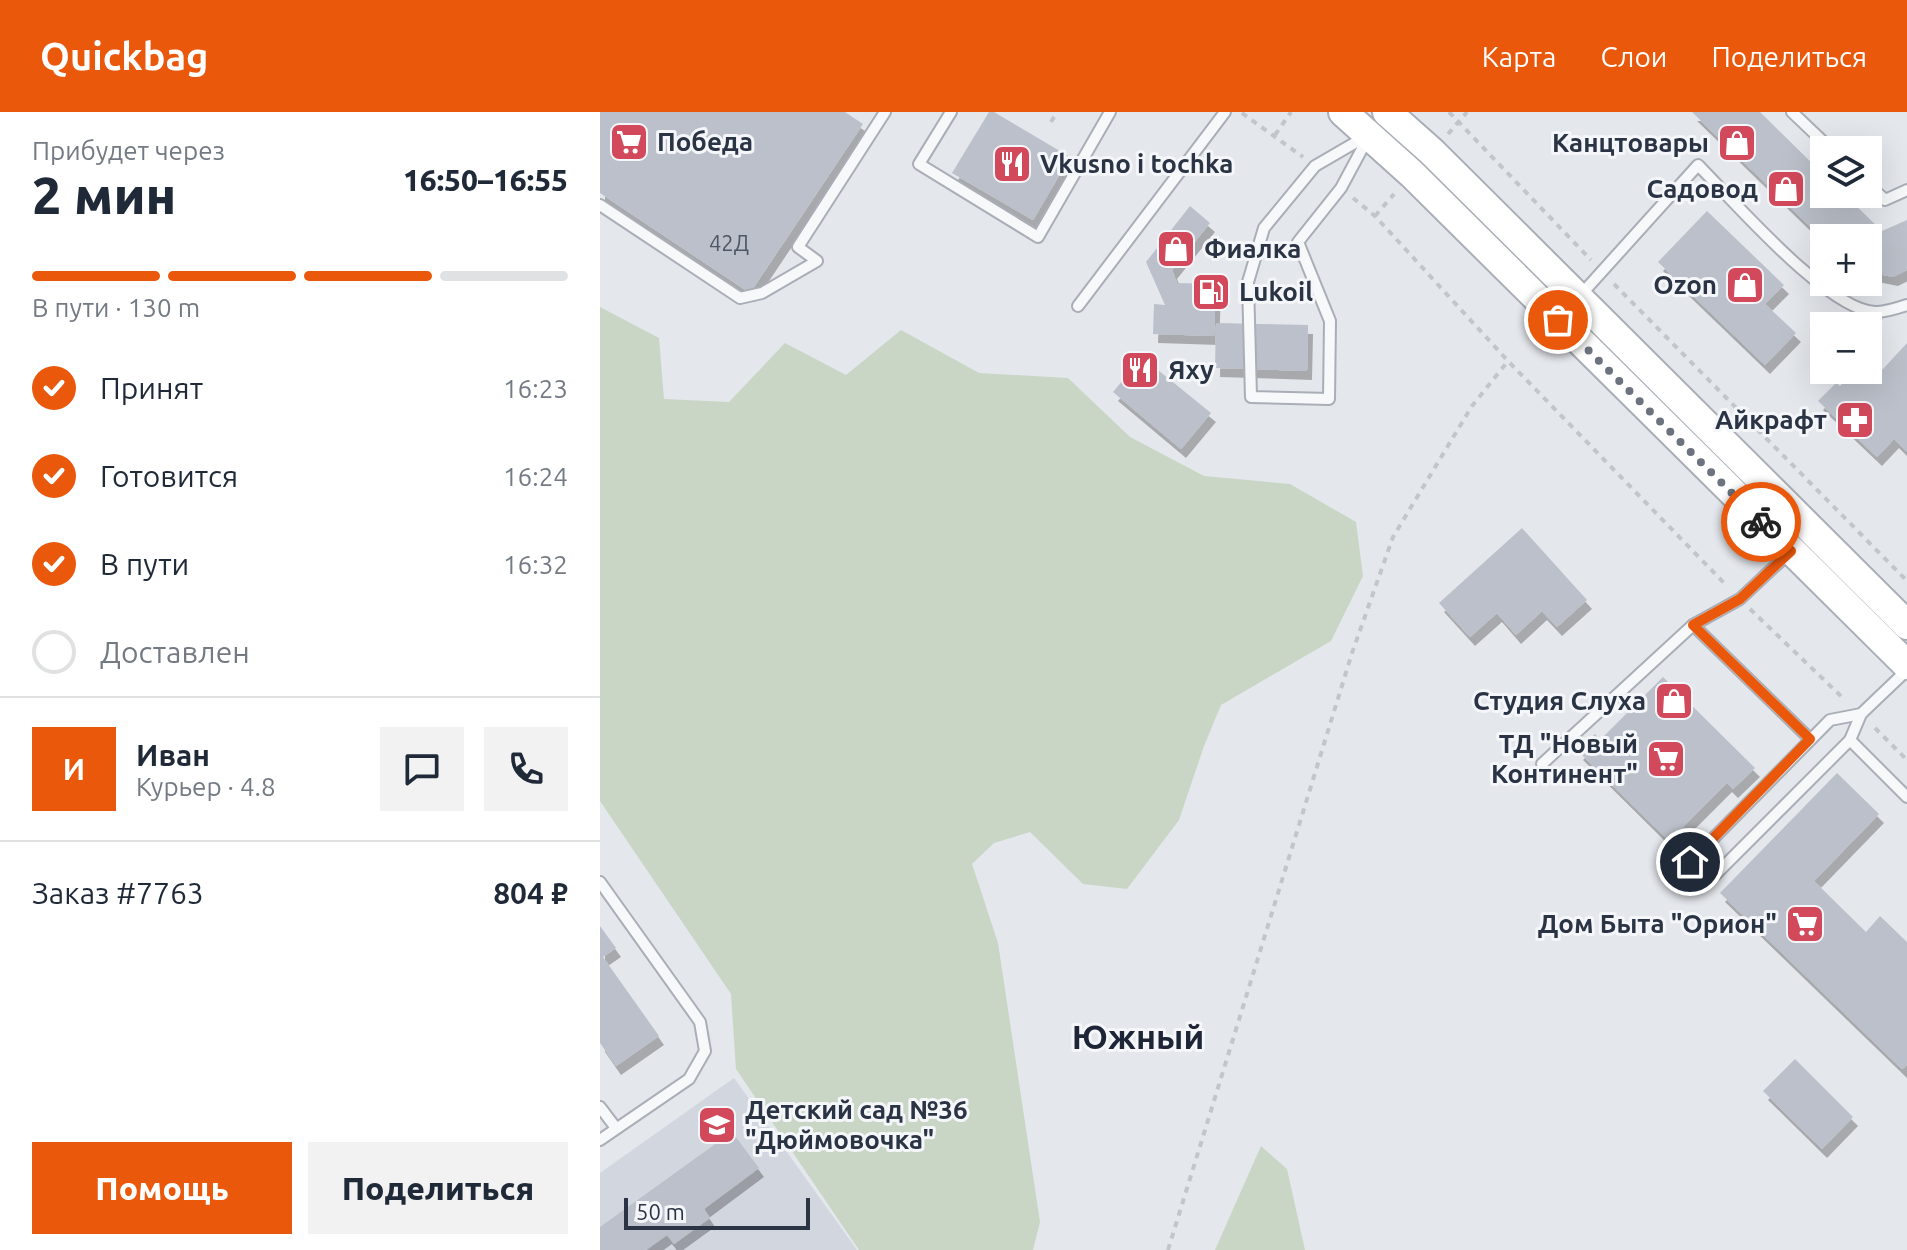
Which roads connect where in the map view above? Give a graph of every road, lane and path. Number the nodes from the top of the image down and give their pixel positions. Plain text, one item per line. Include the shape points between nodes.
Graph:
1 (885, 112) edge
2 (951, 112) edge
3 (1057, 112) edge
4 (1110, 112) edge
5 (1225, 112) edge
6 (1240, 112) edge
7 (1291, 112) edge
8 (1343, 112) edge
9 (1449, 112) edge
10 (1792, 112) edge
11 (1382, 120) edge
12 (1051, 122) dead end
13 (1275, 135) junction
14 (1817, 136) edge
15 (1315, 166) junction
16 (1341, 188) junction
17 (1907, 190) edge
18 (1882, 197) edge
19 (600, 205) edge
20 (1602, 272) junction
21 (1577, 299) junction
22 (1907, 305) edge
23 (1078, 306) dead end
24 (1508, 361) junction
25 (1791, 551) junction
26 (1907, 581) edge
27 (1740, 599) junction
28 (1693, 625) junction
29 (1907, 625) edge
30 (1907, 668) edge
31 (1861, 714) junction
32 (1810, 739) junction
33 (1850, 740) junction
34 (1907, 760) edge
35 (1542, 764) dead end
36 (1907, 797) edge
37 (1690, 862) dead end
38 (1709, 881) dead end
39 (600, 882) edge
40 (600, 1107) edge
41 (616, 1128) junction
42 (600, 1140) edge
43 (1168, 1250) edge

1 - 19 lane via 798,247 817,261 762,293 740,298
2 - 4 lane via 919,164 1038,237
3 - 12 path
5 - 23 lane
6 - 13 path
7 - 13 path
8 - 11 main road
9 - 20 path
10 - 14 lane
11 - 15 lane
11 - 16 lane
11 - 21 main road via 1432,152
11 - 25 main road
13 - 15 path
15 - 16 lane via 1264,228 1248,282 1251,397 1329,399 1330,321 1298,242
16 - 24 path via 1375,216
17 - 18 lane
20 - 21 lane
20 - 22 lane via 1698,165 1818,285 1844,302 1875,312
20 - 26 path
21 - 29 main road
24 - 27 path
24 - 43 path via 1472,406 1393,537 1352,653
25 - 27 lane
25 - 30 main road
27 - 28 lane
27 - 31 path
28 - 32 lane
28 - 35 lane
30 - 31 lane
31 - 32 lane via 1830,720
31 - 33 lane
31 - 34 path
32 - 37 lane
33 - 36 lane
33 - 38 lane
39 - 41 lane via 700,1022 705,1051 689,1079
40 - 41 lane
41 - 42 lane

